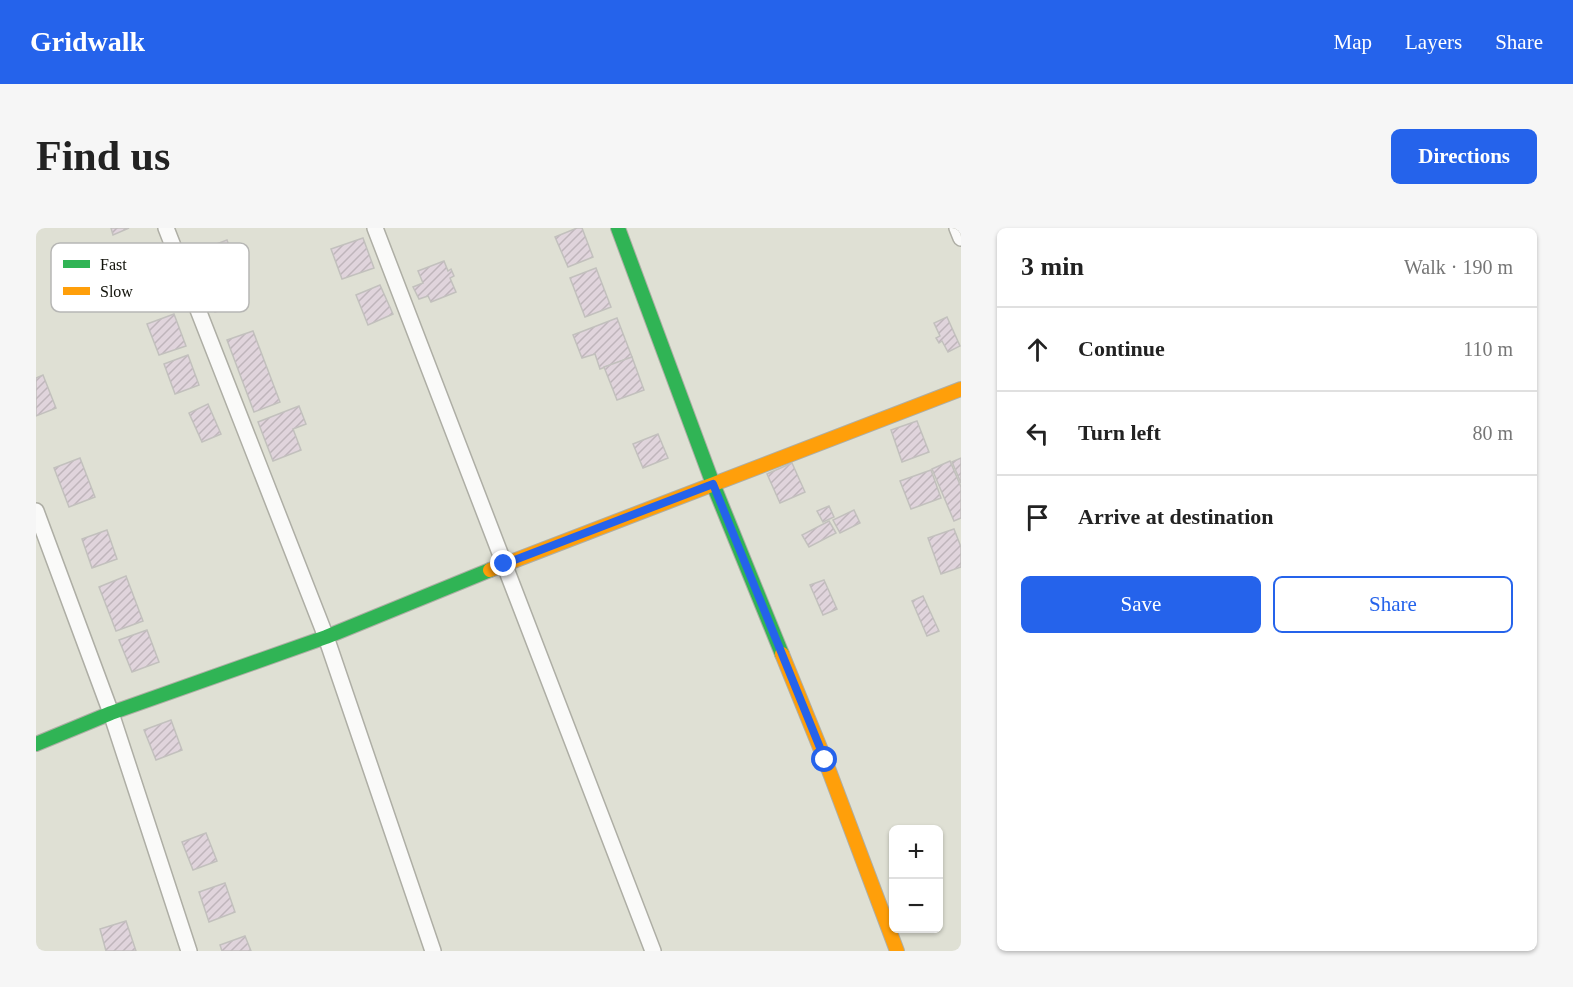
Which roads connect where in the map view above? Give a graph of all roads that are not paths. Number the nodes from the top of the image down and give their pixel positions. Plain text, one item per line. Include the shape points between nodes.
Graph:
1 (166, 228) edge
2 (375, 228) edge
3 (618, 228) edge
4 (957, 228) edge
5 (961, 238) edge
6 (172, 243) edge
7 (199, 312) edge
8 (961, 389) edge
9 (713, 484) junction
10 (36, 511) edge
11 (504, 564) junction
12 (326, 637) junction
13 (111, 713) junction
14 (36, 744) edge
15 (189, 951) edge
16 (433, 951) edge
17 (653, 951) edge
18 (897, 951) edge

1 - 6 street
2 - 11 street
3 - 9 street
4 - 5 street
7 - 12 street
8 - 9 street
9 - 11 street
9 - 18 street via 825,760
10 - 13 street
11 - 12 street
11 - 17 street
12 - 13 street
12 - 16 street
13 - 14 street
13 - 15 street

